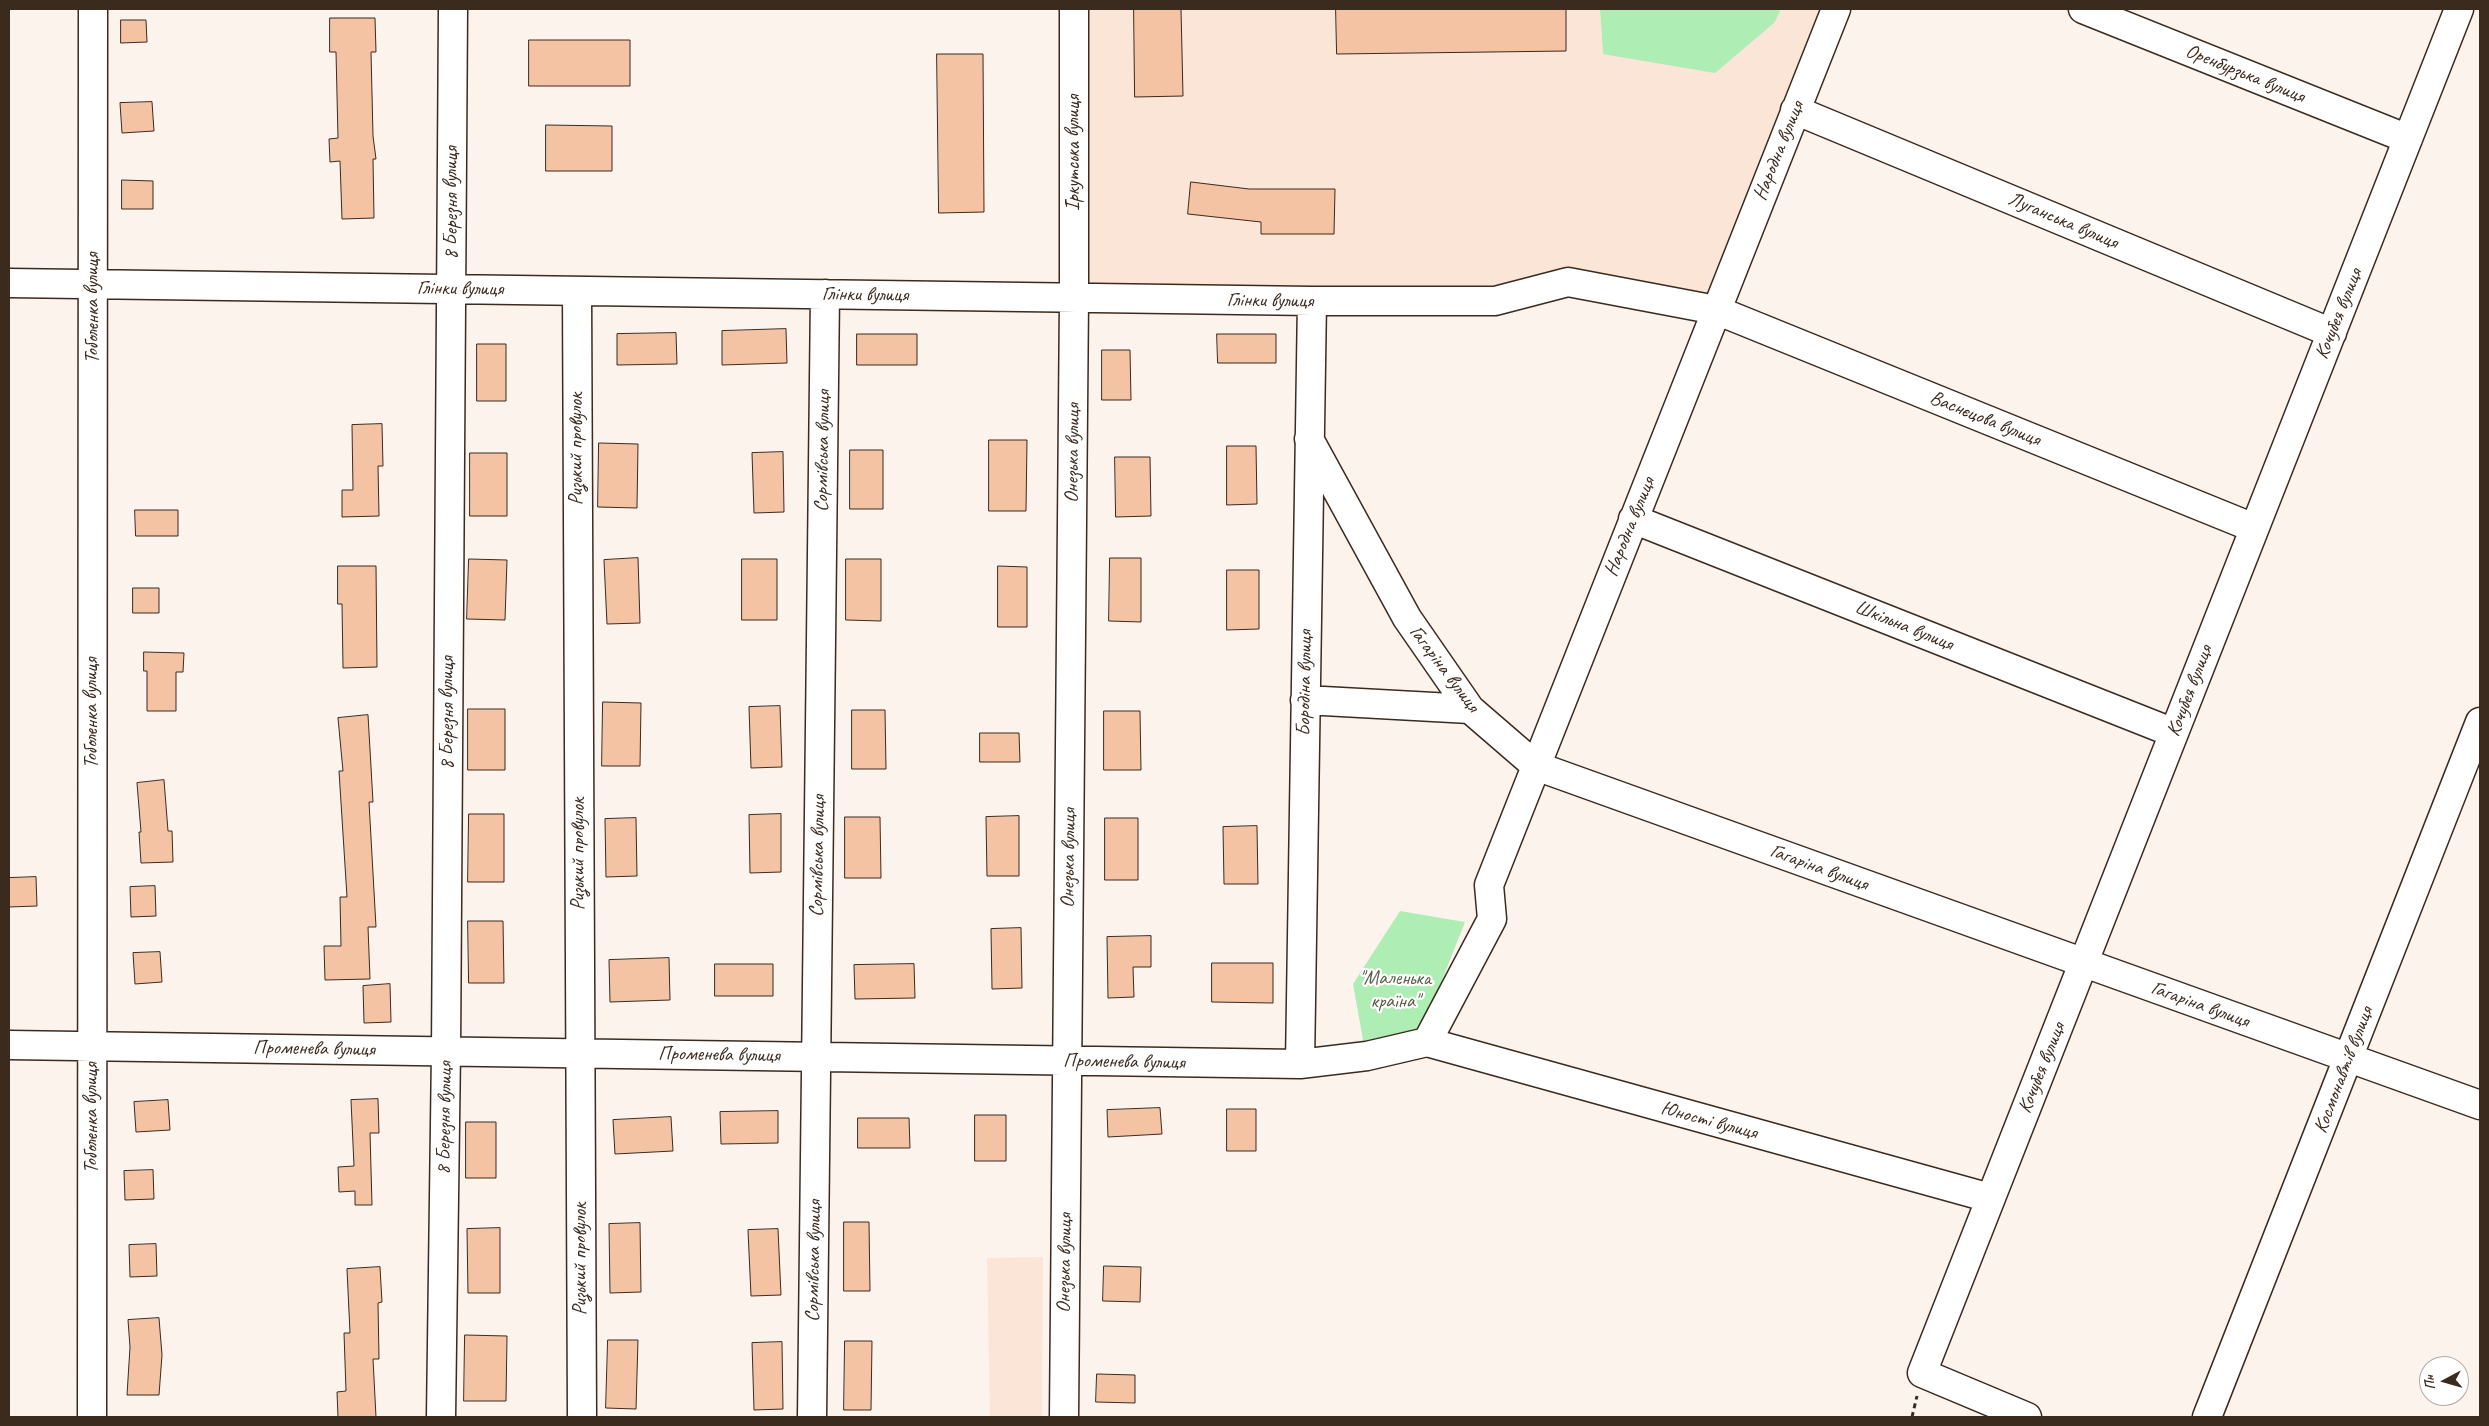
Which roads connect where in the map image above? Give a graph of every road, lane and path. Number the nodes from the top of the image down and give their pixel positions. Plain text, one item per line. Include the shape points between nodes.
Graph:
1 (93, 9) edge
2 (454, 9) edge
3 (1074, 9) edge
4 (1836, 9) edge
5 (2083, 9) edge
6 (2459, 9) edge
7 (1796, 110) junction
8 (2408, 139) junction
9 (9, 283) edge
10 (93, 284) junction
11 (452, 289) junction
12 (576, 291) junction
13 (825, 294) junction
14 (1074, 298) junction
15 (1312, 301) junction
16 (1716, 310) junction
17 (2332, 333) junction
18 (1309, 439) junction
19 (1633, 519) junction
20 (2254, 528) junction
21 (1305, 700) junction
22 (1470, 709) junction
23 (2480, 722) edge
24 (2174, 733) junction
25 (1536, 766) junction
26 (2083, 963) junction
27 (1427, 1042) junction
28 (9, 1045) edge
29 (92, 1046) junction
30 (446, 1051) junction
31 (580, 1054) junction
32 (816, 1057) junction
33 (2348, 1058) junction
34 (1067, 1061) junction
35 (1300, 1064) junction
36 (2480, 1105) edge
37 (1990, 1198) junction
38 (92, 1417) edge
39 (441, 1417) edge
40 (582, 1417) edge
41 (812, 1417) edge
42 (1064, 1417) edge
43 (2027, 1417) edge
44 (2207, 1417) edge

1 - 10 street, Тоболенка вулиця
2 - 11 street, 8 Березня вулиця
3 - 14 street, Іркутська вулиця
4 - 7 street, Народна вулиця
5 - 8 street, Оренбурзька вулиця
6 - 8 street, Кочубея вулиця
7 - 16 street, Народна вулиця
7 - 17 street, Луганська вулиця
8 - 17 street, Кочубея вулиця
9 - 10 street, Глінки вулиця
10 - 11 street, Глінки вулиця
10 - 29 street, Тоболенка вулиця
11 - 12 street, Глінки вулиця
11 - 30 street, 8 Березня вулиця
12 - 13 street, Глінки вулиця
12 - 31 street, Ризький провулок
13 - 14 street, Глінки вулиця
13 - 32 street, Сормівська вулиця
14 - 15 street, Глінки вулиця
14 - 34 street, Онезька вулиця
15 - 16 street, Глінки вулиця via 1495,301 1568,282
15 - 18 street, Бородіна вулиця
16 - 19 street, Народна вулиця
16 - 20 street, Васнєцова вулиця
17 - 20 street, Кочубея вулиця
18 - 21 street, Бородіна вулиця
18 - 22 street, Гагаріна вулиця via 1407,618
19 - 24 street, Шкільна вулиця
19 - 25 street, Народна вулиця
20 - 24 street, Кочубея вулиця
21 - 22 street
21 - 35 street, Бородіна вулиця
22 - 25 street, Гагаріна вулиця
23 - 33 street, Космонавтів вулиця
24 - 26 street, Кочубея вулиця
25 - 26 street, Гагаріна вулиця
25 - 27 street, Народна вулиця via 1489,885 1492,919
26 - 33 street, Гагаріна вулиця
26 - 37 street, Кочубея вулиця
27 - 35 street, Променева вулиця via 1367,1056
27 - 37 street, Юності вулиця
28 - 29 street, Променева вулиця
29 - 30 street, Променева вулиця
29 - 38 street, Тоболенка вулиця
30 - 31 street, Променева вулиця
30 - 39 street, 8 Березня вулиця
31 - 32 street, Променева вулиця
31 - 40 street, Ризький провулок
32 - 34 street, Променева вулиця
32 - 41 street, Сормівська вулиця
33 - 36 street, Гагаріна вулиця
33 - 44 street, Космонавтів вулиця
34 - 35 street, Променева вулиця
34 - 42 street, Онезька вулиця
37 - 43 street, Кочубея вулиця via 1922,1373

